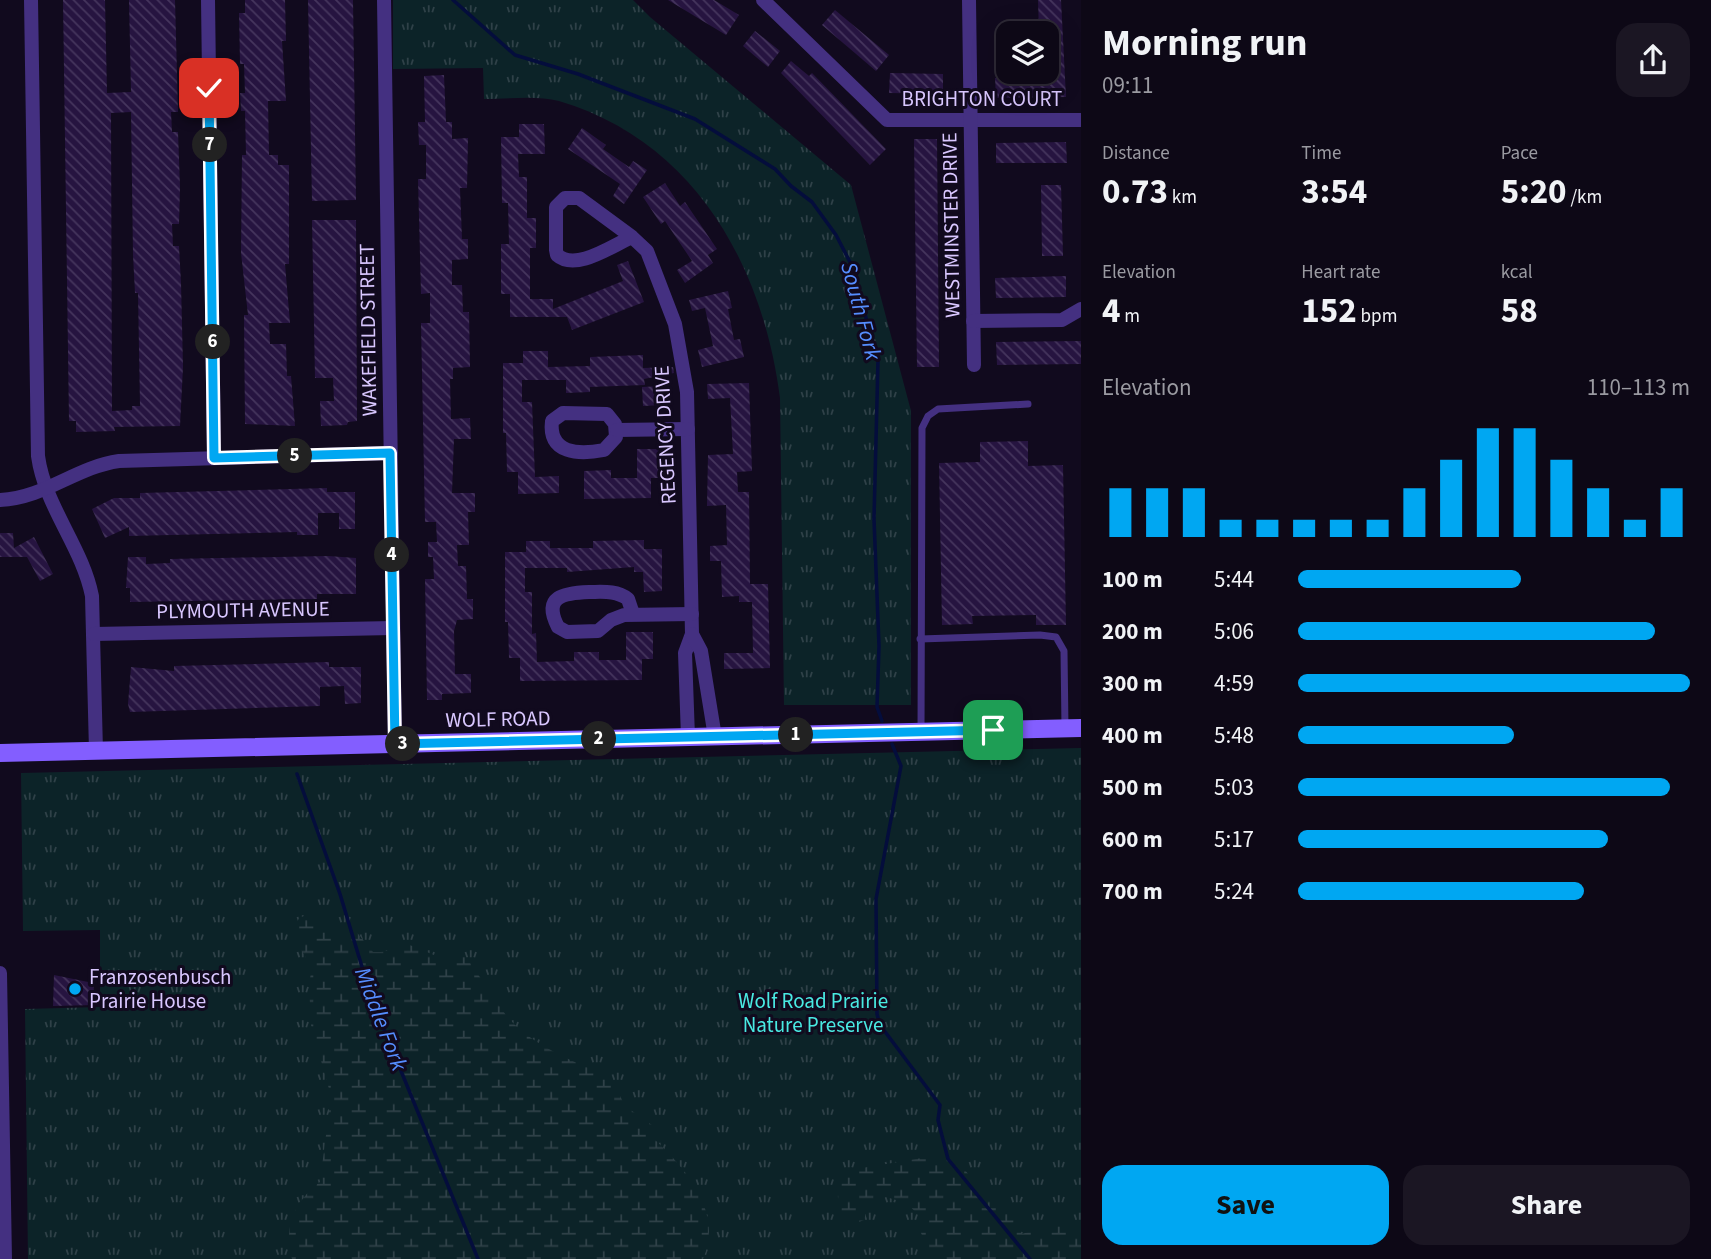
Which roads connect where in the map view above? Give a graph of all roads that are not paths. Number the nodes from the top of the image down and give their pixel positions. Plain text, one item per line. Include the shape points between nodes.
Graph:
1 (31, 0) edge
2 (208, 0) edge
3 (384, 0) edge
4 (969, 0) edge
5 (766, 1) edge
6 (1081, 120) edge
7 (971, 121) junction
8 (632, 237) junction
9 (1081, 309) edge
10 (973, 321) junction
11 (974, 365) dead end
12 (1028, 404) dead end
13 (688, 429) junction
14 (617, 430) junction
15 (390, 453) junction
16 (214, 458) junction
17 (46, 491) junction
18 (0, 500) edge
19 (633, 614) junction
20 (692, 614) junction
21 (393, 628) junction
22 (94, 634) junction
23 (692, 634) junction
24 (920, 639) junction
25 (1073, 728) edge
26 (921, 732) junction
27 (688, 737) junction
28 (715, 737) junction
29 (395, 744) junction
30 (96, 751) junction
31 (0, 753) edge
32 (0, 973) edge
33 (0, 1034) edge
34 (5, 1259) edge

1 - 17 street via 38,456
2 - 16 street
3 - 15 street, WAKEFIELD STREET
4 - 7 street, WESTMINSTER DRIVE
5 - 7 street, BRIGHTON COURT via 887,120
6 - 7 street, BRIGHTON COURT
7 - 10 street, WESTMINSTER DRIVE
8 - 8 street, REGENCY DRIVE via 577,261 561,259 556,250 559,202 579,198
8 - 13 street, REGENCY DRIVE via 648,251 675,324
9 - 10 street via 1062,320
10 - 11 street, WESTMINSTER DRIVE
12 - 24 lane via 938,409 922,428
13 - 14 street
13 - 20 street, REGENCY DRIVE
14 - 14 street via 607,414 563,413 552,421 551,433 557,446 568,452 598,451 609,446
15 - 16 street
15 - 21 street, WAKEFIELD STREET
16 - 17 street via 105,463
17 - 18 street
17 - 22 street via 86,571
19 - 19 street via 628,598 610,592 566,593 554,604 558,627 567,632 598,631 611,620
19 - 20 street
20 - 23 street, REGENCY DRIVE
21 - 22 street, PLYMOUTH AVENUE
21 - 29 street, WAKEFIELD STREET
22 - 30 street
23 - 27 street, REGENCY DRIVE via 685,653
23 - 28 street, REGENCY DRIVE via 701,650
24 - 25 lane via 1056,637 1064,652
24 - 26 lane
25 - 26 main road, WOLF ROAD
26 - 28 main road, WOLF ROAD
27 - 28 main road, WOLF ROAD
27 - 29 main road, WOLF ROAD
29 - 30 main road, WOLF ROAD
30 - 31 main road, WOLF ROAD
32 - 33 street
33 - 34 street

